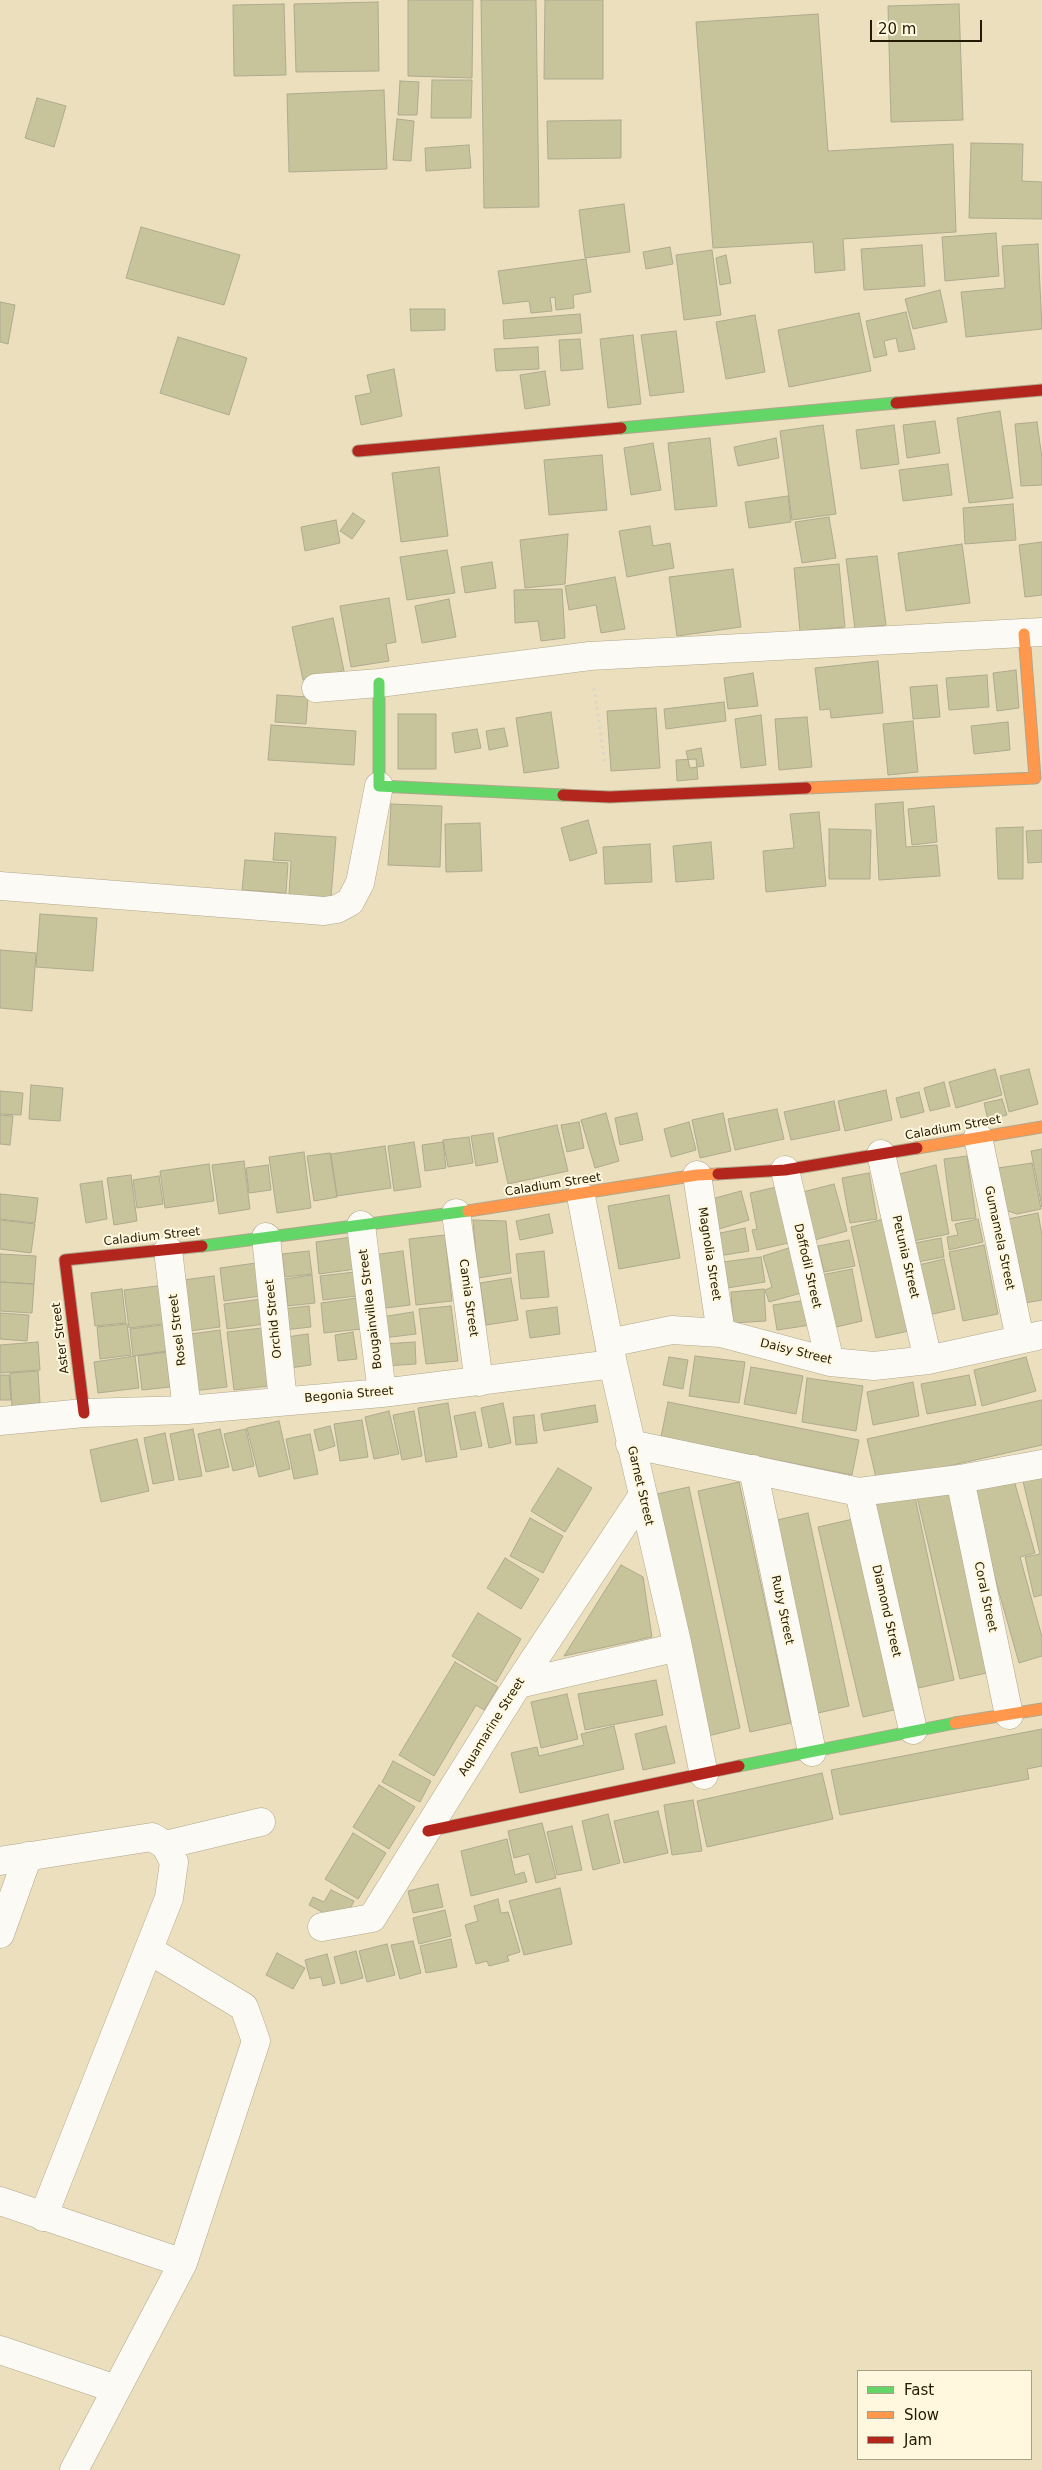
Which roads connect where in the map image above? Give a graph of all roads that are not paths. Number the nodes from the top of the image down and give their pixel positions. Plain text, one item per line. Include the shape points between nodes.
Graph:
1 (1042, 390) edge
2 (358, 451) dead end
3 (1033, 633) edge
4 (380, 683) junction
5 (316, 688) dead end
6 (1039, 778) edge
7 (380, 786) junction
8 (0, 886) edge
9 (1042, 1127) edge
10 (978, 1137) junction
11 (881, 1154) junction
12 (785, 1170) junction
13 (697, 1174) junction
14 (581, 1196) junction
15 (456, 1213) junction
16 (361, 1225) junction
17 (266, 1237) junction
18 (168, 1250) junction
19 (66, 1260) joint
20 (721, 1333) junction
21 (1031, 1337) edge
22 (611, 1354) junction
23 (928, 1360) junction
24 (830, 1362) junction
25 (479, 1382) junction
26 (382, 1393) junction
27 (283, 1401) junction
28 (187, 1410) junction
29 (84, 1413) junction
30 (0, 1421) edge
31 (630, 1444) junction
32 (1042, 1464) edge
33 (753, 1469) junction
34 (960, 1479) junction
35 (859, 1492) junction
36 (643, 1495) junction
37 (678, 1647) junction
38 (518, 1684) junction
39 (1042, 1709) edge
40 (1010, 1715) junction
41 (913, 1730) junction
42 (812, 1752) junction
43 (704, 1775) junction
44 (262, 1822) dead end
45 (428, 1831) junction
46 (165, 1845) junction
47 (28, 1856) junction
48 (0, 1861) edge
49 (322, 1927) dead end
50 (0, 1934) edge
51 (149, 1950) junction
52 (0, 2201) edge
53 (43, 2216) junction
54 (183, 2263) junction
55 (0, 2350) edge
56 (116, 2389) junction
57 (74, 2470) edge

1 - 2 street
3 - 4 street via 590,656
3 - 6 street
4 - 5 street
4 - 7 street
6 - 7 street via 610,797
7 - 8 street via 360,883 350,902 337,909 324,911
9 - 10 street, Caladium Street
10 - 11 street, Caladium Street
10 - 21 street, Gumamela Street
11 - 12 street, Caladium Street
11 - 23 street, Petunia Street
12 - 13 street, Caladium Street
12 - 24 street, Daffodil Street
13 - 14 street, Caladium Street
13 - 20 street, Magnolia Street
14 - 15 street, Caladium Street
14 - 22 street, Garnet Street
15 - 16 street, Caladium Street
15 - 25 street, Camia Street
16 - 17 street, Caladium Street
16 - 26 street, Bougainvillea Street
17 - 18 street, Caladium Street
17 - 27 street, Orchid Street
18 - 19 street, Caladium Street
18 - 28 street, Rosel Street
19 - 29 street, Aster Street
20 - 22 street, Daisy Street via 672,1330
20 - 24 street, Daisy Street
21 - 23 street, Daisy Street
22 - 25 street, Begonia Street
22 - 31 street, Garnet Street
23 - 24 street, Daisy Street via 874,1366
25 - 26 street, Begonia Street
26 - 27 street, Begonia Street
27 - 28 street, Begonia Street
28 - 29 street, Begonia Street
29 - 30 street, Begonia Street
31 - 33 street
31 - 36 street, Garnet Street
32 - 34 street
33 - 35 street
33 - 42 street, Ruby Street
34 - 35 street
34 - 40 street, Coral Street
35 - 41 street, Diamond Street
36 - 37 street, Garnet Street
36 - 38 street, Aquamarine Street
37 - 38 street
37 - 43 street, Garnet Street
38 - 45 street, Aquamarine Street
39 - 40 street
40 - 41 street
41 - 42 street
42 - 43 street
43 - 45 street
44 - 46 street
45 - 49 street, Aquamarine Street via 372,1918
46 - 47 street via 152,1837
46 - 51 street via 174,1862 169,1898
47 - 48 street
47 - 50 street
51 - 53 street
51 - 54 street via 244,2007 256,2041
52 - 53 street
53 - 54 street
54 - 56 street
55 - 56 street
56 - 57 street

